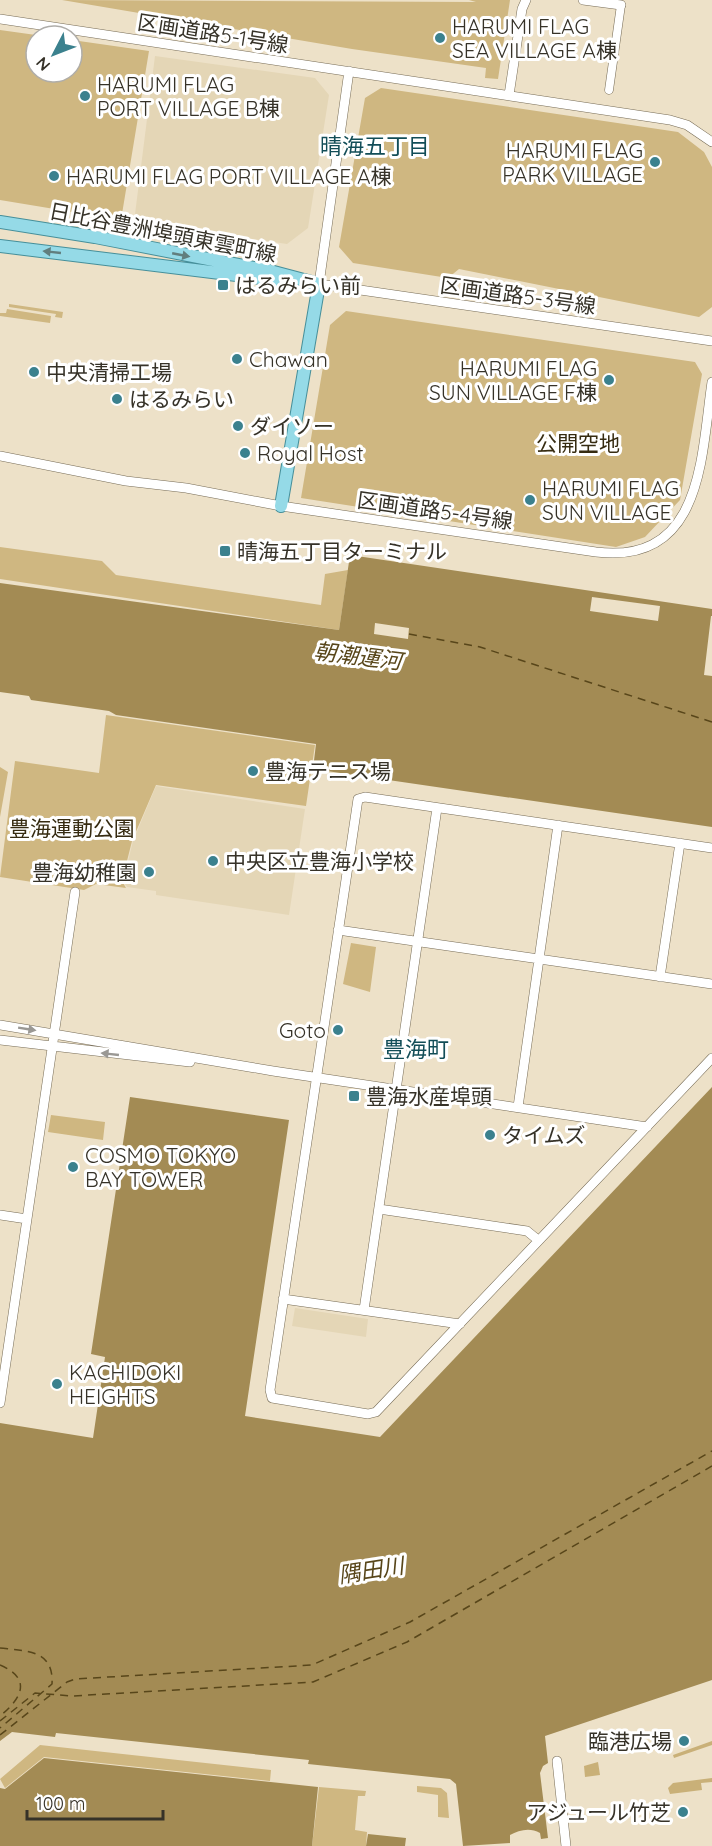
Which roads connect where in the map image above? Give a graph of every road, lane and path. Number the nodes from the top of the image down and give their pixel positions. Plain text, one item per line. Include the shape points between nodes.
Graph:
1 (526, 0) edge
2 (583, 0) edge
3 (621, 5) joint
4 (0, 19) edge
5 (350, 71) junction
6 (609, 90) dead end
7 (509, 95) junction
8 (712, 142) edge
9 (0, 222) edge
10 (48, 230) junction
11 (0, 246) edge
12 (93, 256) junction
13 (319, 284) junction
14 (712, 341) edge
15 (712, 382) edge
16 (0, 456) edge
17 (281, 506) junction
18 (437, 808) junction
19 (558, 825) junction
20 (680, 843) junction
21 (712, 848) edge
22 (75, 892) dead end
23 (338, 930) junction
24 (419, 941) junction
25 (539, 959) junction
26 (660, 977) junction
27 (712, 984) edge
28 (0, 1024) edge
29 (55, 1033) junction
30 (0, 1040) edge
31 (53, 1048) junction
32 (712, 1058) edge
33 (273, 1071) junction
34 (316, 1077) junction
35 (397, 1090) junction
36 (518, 1107) junction
37 (647, 1127) junction
38 (379, 1209) junction
39 (0, 1215) edge
40 (27, 1219) junction
41 (538, 1240) junction
42 (283, 1299) junction
43 (364, 1310) junction
44 (460, 1324) junction
45 (0, 1403) edge
46 (557, 1761) dead end
47 (566, 1846) edge

1 - 7 street
2 - 3 street
3 - 6 street
4 - 5 street, 区画道路5-1号線
5 - 7 street
5 - 13 street
7 - 8 street via 670,120 687,124
9 - 10 main road, 日比谷豊洲埠頭東雲町線
10 - 12 main road via 92,242
10 -> 13 main road, 日比谷豊洲埠頭東雲町線 via 270,271
12 -> 11 main road, 日比谷豊洲埠頭東雲町線
12 - 13 main road, 日比谷豊洲埠頭東雲町線
13 - 14 street, 区画道路5-3号線
13 - 17 main road
15 - 17 street, 区画道路5-4号線 via 697,486 688,509 666,535 635,551 596,552
16 - 17 street, 区画道路5-4号線 via 105,478
18 - 19 street
18 - 23 street via 365,797 358,800
18 - 24 street
19 - 20 street
19 - 25 street
20 - 21 street
20 - 26 street
22 - 29 street
23 - 24 street
23 - 34 street
24 - 25 street
24 - 35 street
25 - 26 street
25 - 36 street
26 - 27 street
28 -> 29 street
29 - 31 street
29 - 33 street
30 - 31 street
33 -> 31 street
31 - 40 street
32 - 37 street
33 - 34 street
34 - 35 street
34 - 42 street
35 - 36 street
35 - 38 street
36 - 37 street
37 - 41 street
38 - 41 street via 527,1231
38 - 43 street
39 - 40 street
40 - 45 street
41 - 44 street
42 - 43 street
42 - 44 street via 271,1396 277,1401 376,1412
43 - 44 street
46 - 47 street

